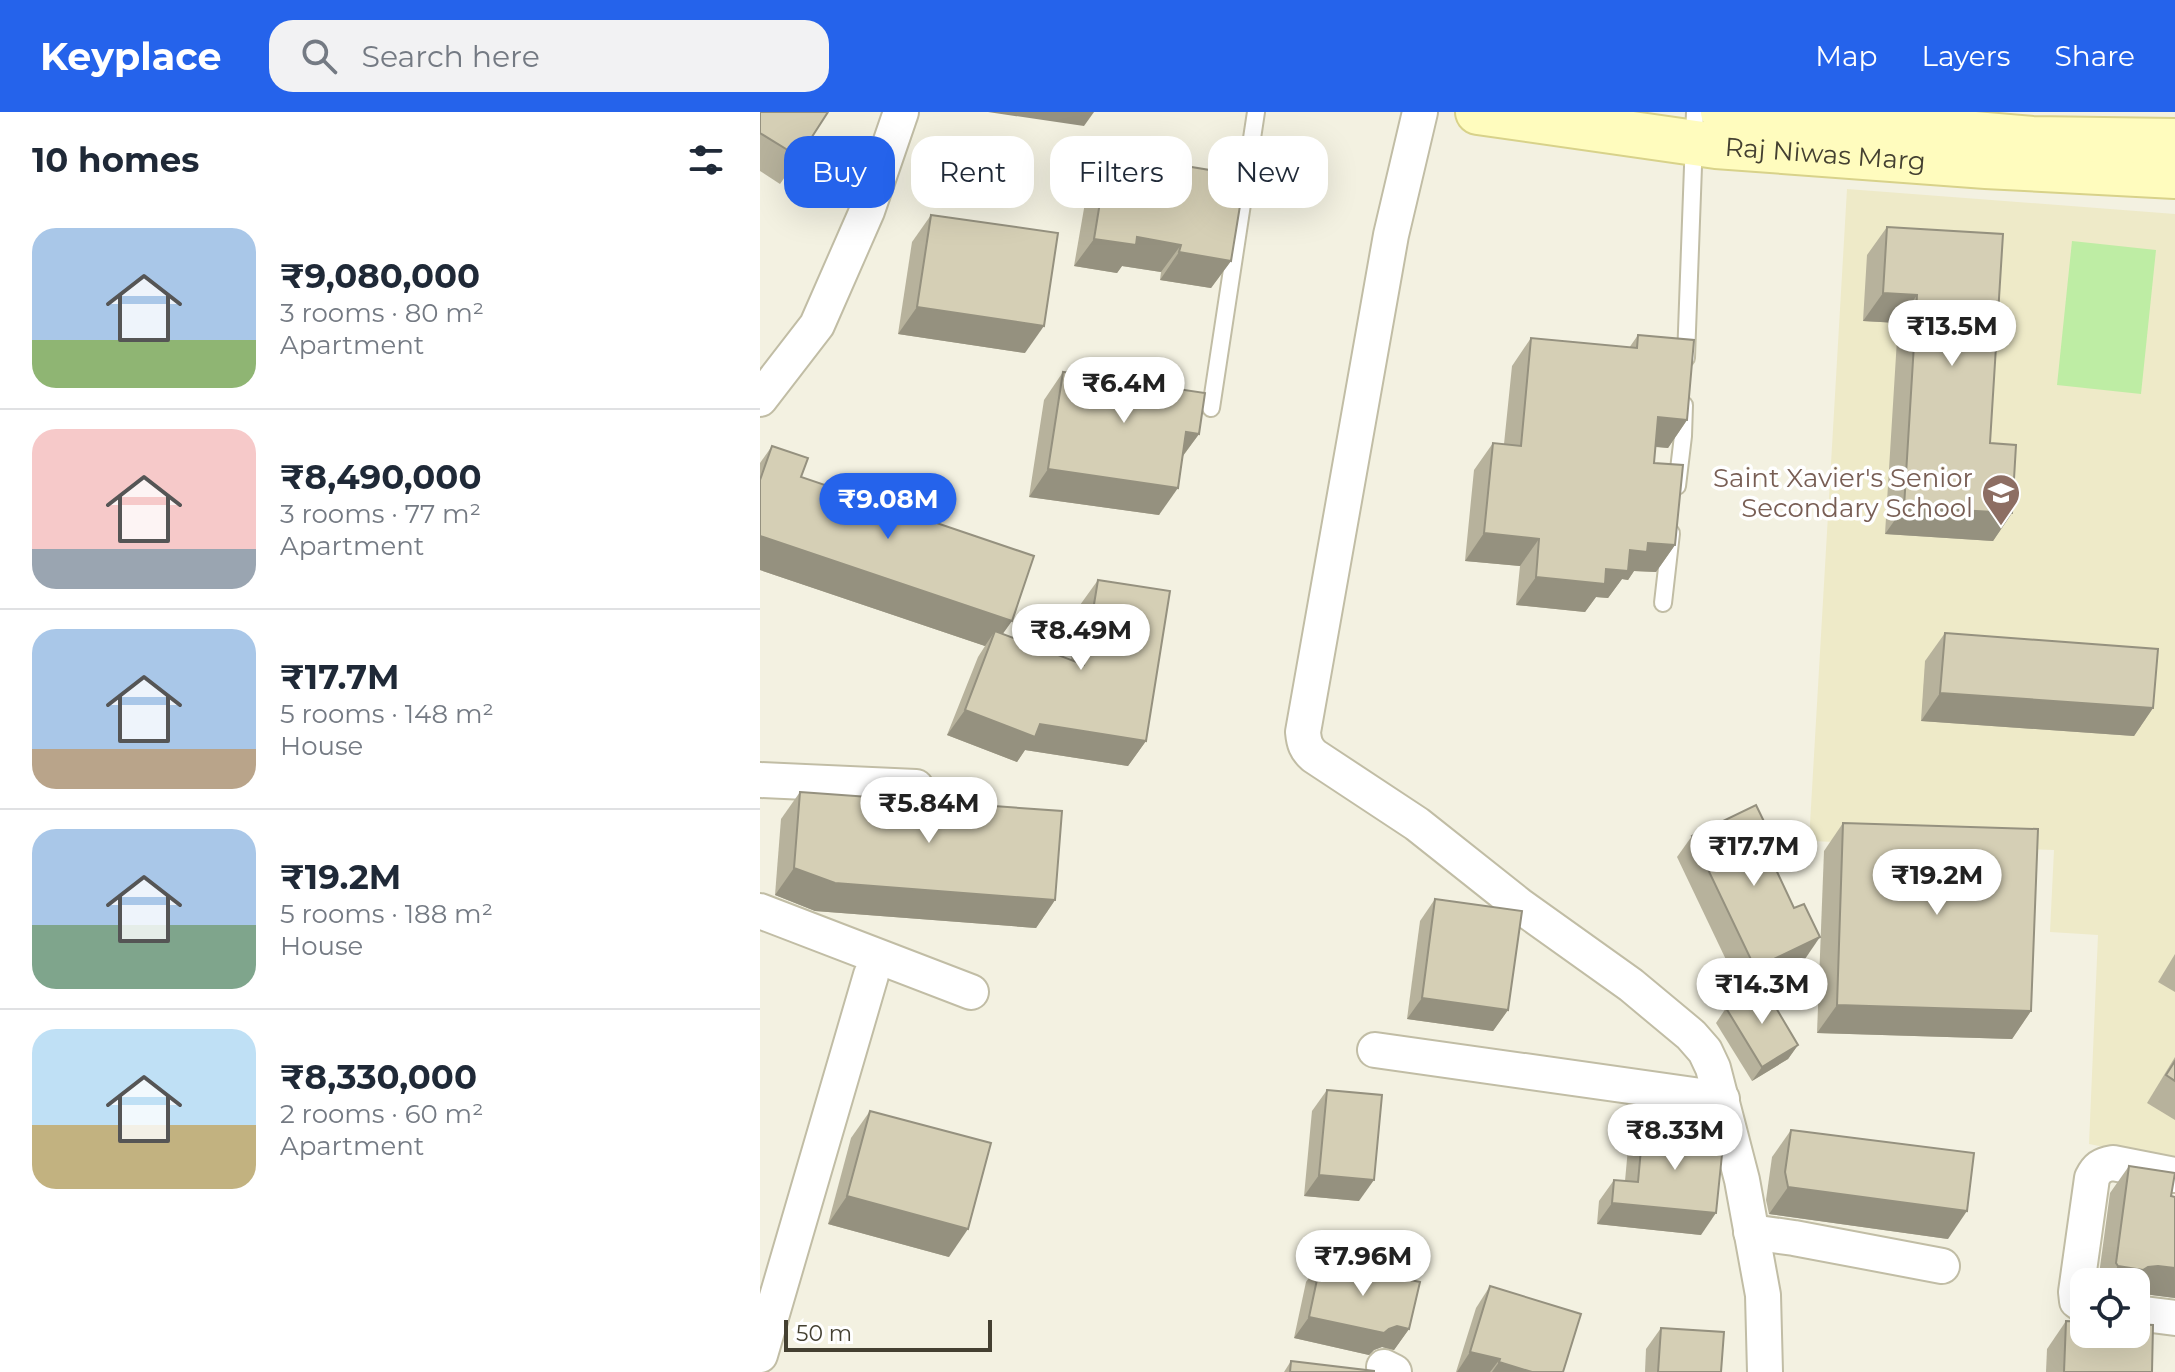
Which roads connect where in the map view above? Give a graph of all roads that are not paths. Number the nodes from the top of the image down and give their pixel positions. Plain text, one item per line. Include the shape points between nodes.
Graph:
1 (901, 112) edge
2 (1256, 112) edge
3 (1420, 112) edge
4 (1478, 112) edge
5 (1926, 121) edge
6 (1704, 122) edge
7 (2175, 141) edge
8 (2175, 176) edge
9 (760, 399) edge
10 (1211, 408) dead end
11 (1663, 603) dead end
12 (760, 780) edge
13 (916, 787) dead end
14 (760, 911) edge
15 (871, 975) dead end
16 (971, 992) dead end
17 (1375, 1050) dead end
18 (1722, 1099) junction
19 (2175, 1175) edge
20 (1751, 1232) junction
21 (1942, 1266) dead end
22 (2079, 1268) edge
23 (2150, 1315) edge
24 (2175, 1318) edge
25 (760, 1355) edge
26 (1765, 1372) edge

1 - 9 street via 867,211 817,325
2 - 10 lane
3 - 18 street via 1391,235 1304,742 1314,756 1417,824 1691,1035 1705,1051
4 - 6 street, Raj Niwas Marg
5 - 6 street, Raj Niwas Marg
5 - 7 street, Raj Niwas Marg
6 - 8 street, Raj Niwas Marg via 1954,164
6 - 11 lane via 1683,436
12 - 13 street
14 - 16 street
15 - 25 street
17 - 18 street
18 - 20 street
19 - 22 street via 2113,1163 2096,1171
20 - 21 street
20 - 26 street via 1763,1295
23 - 24 street

